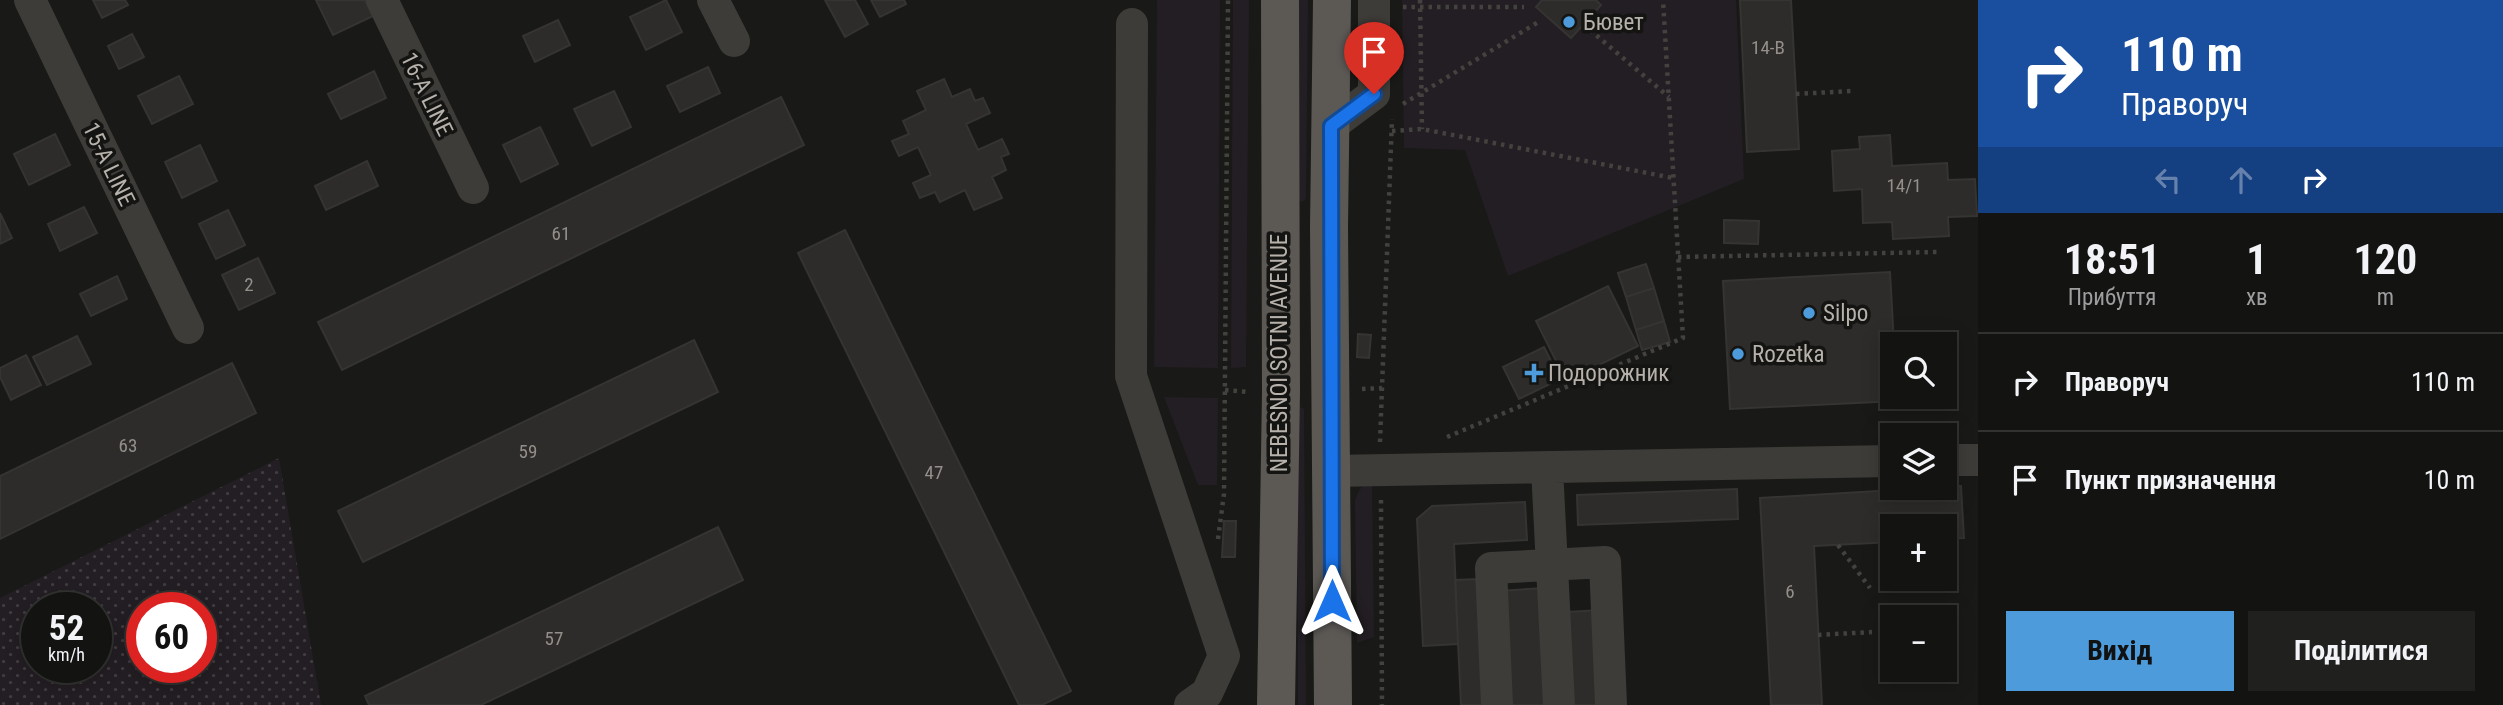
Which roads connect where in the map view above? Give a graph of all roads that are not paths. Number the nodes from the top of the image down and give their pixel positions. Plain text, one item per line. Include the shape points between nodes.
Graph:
1 (30, 0) edge
2 (382, 0) edge
3 (713, 0) edge
4 (1280, 0) edge
5 (1332, 0) edge
6 (1374, 4) edge
7 (1132, 24) dead end
8 (734, 41) dead end
9 (1331, 126) junction
10 (472, 188) dead end
11 (1279, 226) junction
12 (1329, 227) junction
13 (188, 328) dead end
14 (1957, 460) edge
15 (1978, 460) edge
16 (1880, 461) edge
17 (1547, 468) junction
18 (1331, 471) junction
19 (1552, 565) junction
20 (1190, 705) edge
21 (1276, 705) edge
22 (1333, 705) edge
23 (1497, 705) edge
24 (1559, 705) edge
25 (1611, 705) edge

1 - 13 street, 15-A LINE
2 - 10 street, 16-A LINE
3 - 8 street
4 - 11 main road, NEBESNOI SOTNI AVENUE
5 - 9 main road
6 - 9 street via 1383,102
7 - 20 street via 1131,376 1224,656 1207,694
9 - 12 main road
11 - 12 main road
11 - 21 main road, NEBESNOI SOTNI AVENUE
12 - 18 main road
14 - 15 street
16 - 17 street
17 - 18 street via 1384,452
17 - 19 street
18 - 22 main road
19 - 23 street via 1491,568
19 - 24 street
19 - 25 street via 1605,562

